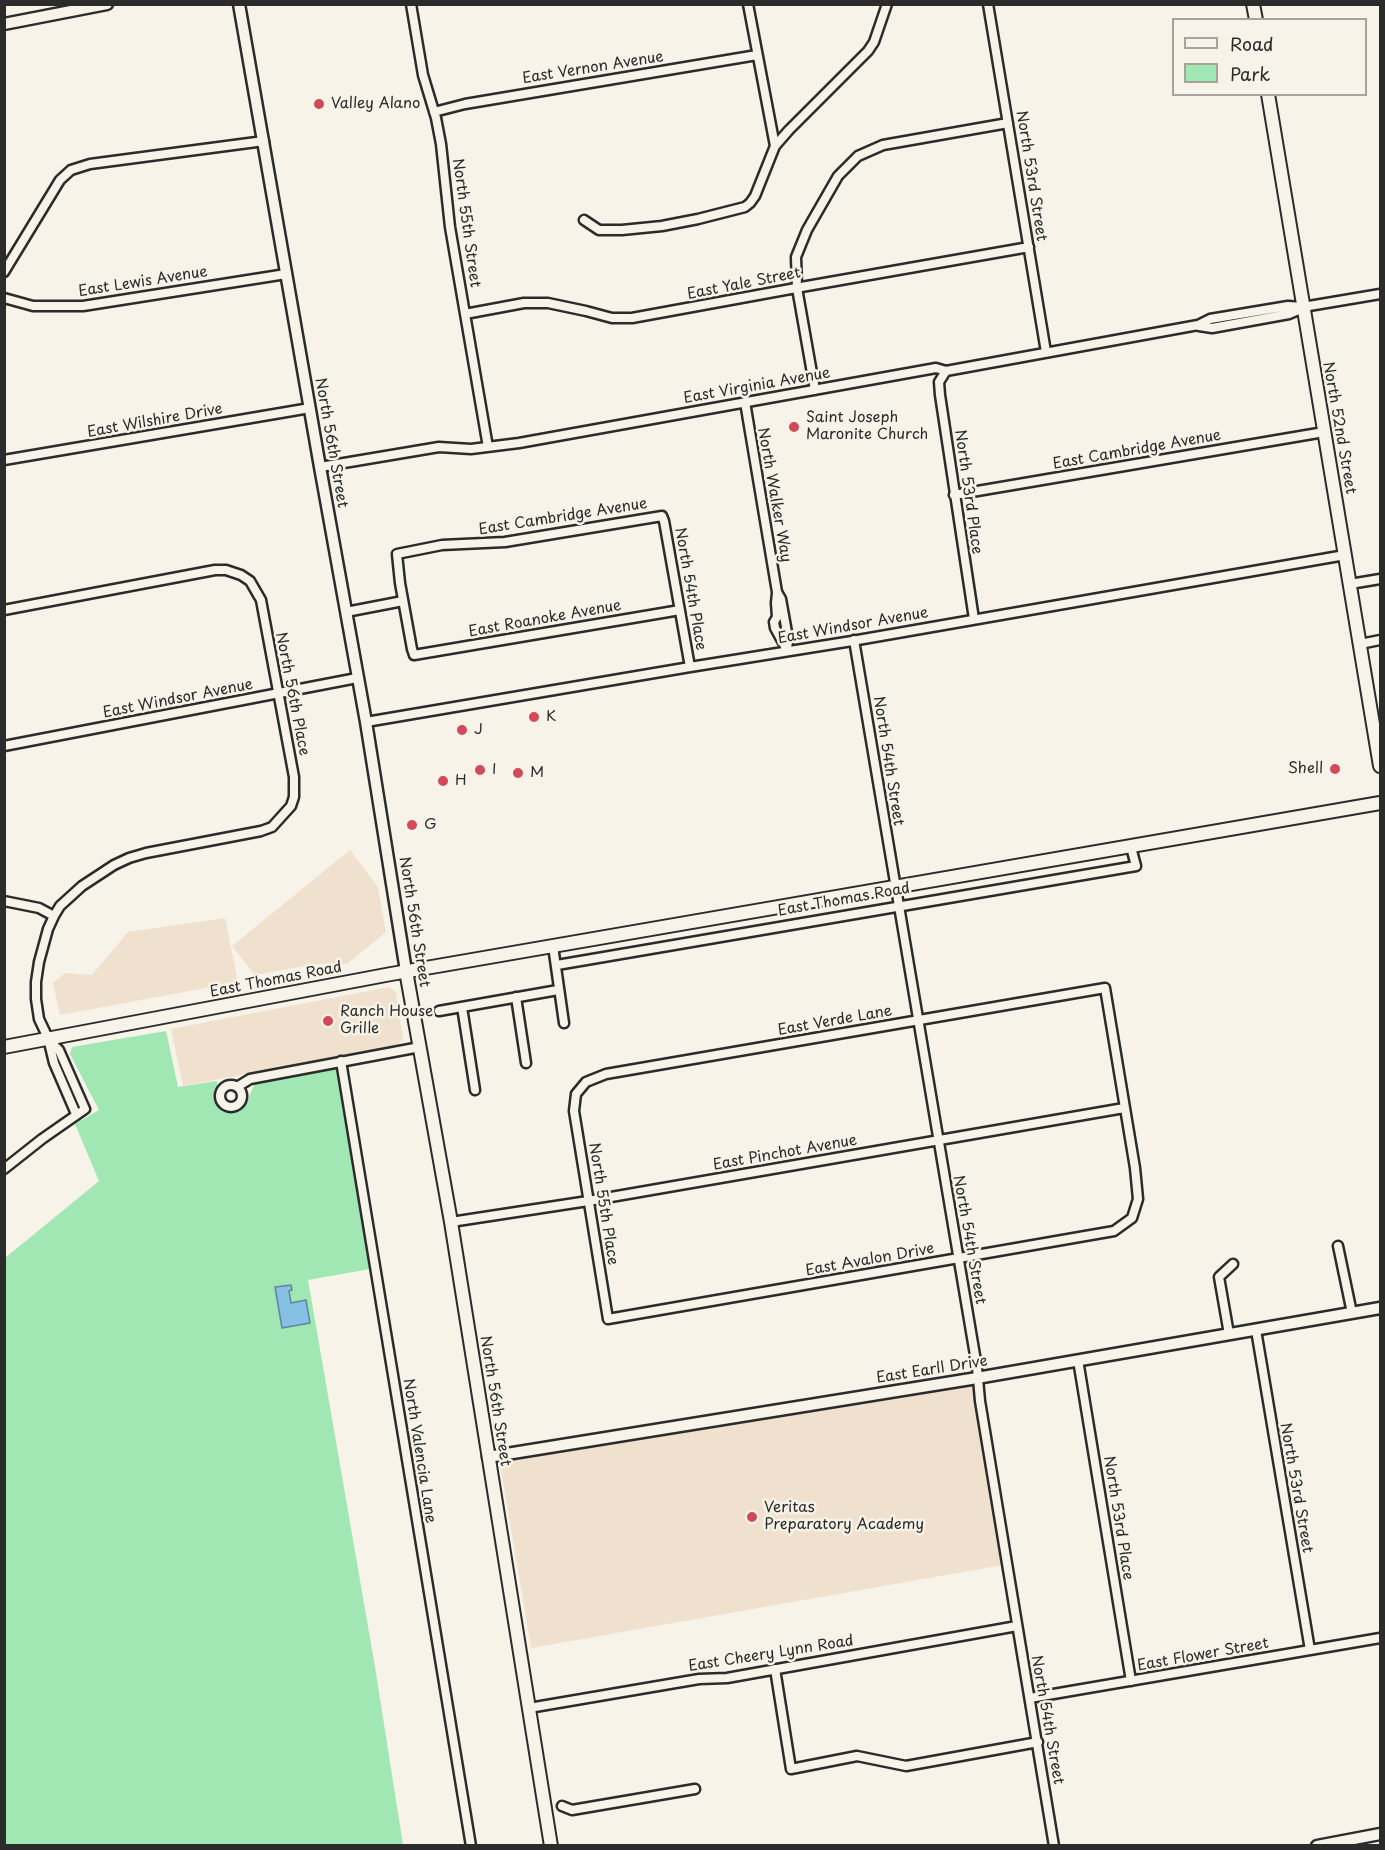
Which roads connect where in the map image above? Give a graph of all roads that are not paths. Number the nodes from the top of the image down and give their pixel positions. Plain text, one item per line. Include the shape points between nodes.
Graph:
1 (107, 4) edge
2 (239, 4) edge
3 (411, 4) edge
4 (748, 4) edge
5 (887, 4) edge
6 (988, 4) edge
7 (4, 24) edge
8 (757, 55) junction
9 (1268, 96) edge
10 (434, 112) junction
11 (1008, 123) junction
12 (264, 141) junction
13 (776, 146) junction
14 (584, 220) dead end
15 (1029, 247) junction
16 (4, 272) edge
17 (286, 274) junction
18 (797, 288) junction
19 (1380, 294) edge
20 (4, 298) edge
21 (1303, 308) junction
22 (465, 314) junction
23 (1046, 352) junction
24 (946, 371) junction
25 (815, 390) junction
26 (745, 402) junction
27 (310, 408) junction
28 (1324, 432) junction
29 (488, 447) junction
30 (4, 460) edge
31 (320, 467) junction
32 (954, 495) junction
33 (662, 516) joint
34 (1345, 555) junction
35 (1380, 579) edge
36 (1350, 584) junction
37 (403, 601) junction
38 (4, 610) edge
39 (680, 610) junction
40 (346, 612) junction
41 (974, 619) junction
42 (854, 640) junction
43 (1380, 640) edge
44 (1360, 644) junction
45 (787, 651) junction
46 (690, 666) junction
47 (357, 678) junction
48 (278, 694) junction
49 (366, 722) junction
50 (4, 746) edge
51 (1380, 766) edge
52 (1380, 803) edge
53 (1131, 847) junction
54 (895, 887) junction
55 (4, 900) edge
56 (898, 906) junction
57 (54, 916) junction
58 (553, 946) junction
59 (557, 965) junction
60 (406, 971) junction
61 (558, 990) junction
62 (516, 997) junction
63 (462, 1007) junction
64 (439, 1011) dead end
65 (918, 1020) junction
66 (564, 1023) dead end
67 (48, 1038) junction
68 (4, 1047) edge
69 (420, 1047) junction
70 (341, 1061) junction
71 (526, 1063) dead end
72 (237, 1087) dead end
73 (474, 1090) dead end
74 (576, 1094) joint
75 (1124, 1108) junction
76 (76, 1114) junction
77 (939, 1141) junction
78 (4, 1169) edge
79 (588, 1201) junction
80 (451, 1222) junction
81 (1338, 1246) dead end
82 (959, 1258) junction
83 (1233, 1264) dead end
84 (1380, 1308) edge
85 (1352, 1313) junction
86 (608, 1319) joint
87 (1256, 1330) junction
88 (1229, 1334) junction
89 (1078, 1360) junction
90 (979, 1378) junction
91 (488, 1457) junction
92 (1017, 1626) junction
93 (1380, 1638) edge
94 (1310, 1650) junction
95 (775, 1669) junction
96 (1131, 1681) junction
97 (1030, 1698) junction
98 (529, 1708) junction
99 (1038, 1742) junction
100 (695, 1789) dead end
101 (562, 1806) dead end
102 (1380, 1834) edge
103 (471, 1845) edge
104 (550, 1845) edge
105 (1054, 1845) edge
106 (1317, 1845) edge

1 - 7 street
2 - 12 street, North 56th Street
3 - 10 street, North 55th Street via 423,75
4 - 8 street
5 - 13 street via 868,51
6 - 11 street, North 53rd Street
8 - 10 street, East Vernon Avenue
8 - 13 street
9 - 21 main road, North 52nd Street
10 - 22 street, North 55th Street
11 - 15 street, North 53rd Street
11 - 18 street via 883,145 858,156 838,176 799,245
12 - 16 street via 90,164 71,170 60,180
12 - 17 street, North 56th Street
13 - 14 street via 755,196 745,207 671,224 622,230 599,230
15 - 18 street, East Yale Street
15 - 23 street, North 53rd Street
17 - 20 street, East Lewis Avenue via 83,306 33,306
17 - 27 street, North 56th Street
18 - 22 street, East Yale Street via 622,319 548,303 524,303
18 - 25 street
19 - 21 street, East Virginia Avenue
21 - 23 street, East Virginia Avenue via 1212,328 1198,325
21 - 28 main road, North 52nd Street
22 - 29 street, North 55th Street
23 - 24 street, East Virginia Avenue
24 - 25 street, East Virginia Avenue via 936,368
24 - 32 street, North 53rd Place via 939,382
25 - 26 street, East Virginia Avenue
26 - 29 street, East Virginia Avenue
26 - 45 street, North Walker Way via 781,616 774,622 775,628
27 - 30 street, East Wilshire Drive
27 - 31 street, North 56th Street
28 - 32 street, East Cambridge Avenue
28 - 34 main road, North 52nd Street
29 - 31 street, East Virginia Avenue via 439,447
31 - 40 street, North 56th Street
32 - 41 street, North 53rd Place
33 - 37 street, East Cambridge Avenue via 505,542 455,544 397,554
33 - 39 street, North 54th Place
34 - 36 main road, North 52nd Street
34 - 41 street, East Windsor Avenue
35 - 36 street
36 - 44 main road, North 52nd Street
37 - 39 street, East Roanoke Avenue via 414,655
37 - 40 street
38 - 48 street, North 56th Place via 215,570 234,572 250,581 261,600
39 - 46 street, North 54th Place
40 - 47 street, North 56th Street
41 - 42 street, East Windsor Avenue
42 - 45 street, East Windsor Avenue
42 - 54 street, North 54th Street
43 - 44 street
44 - 51 main road, North 52nd Street
45 - 46 street, East Windsor Avenue
46 - 49 street, East Windsor Avenue
47 - 48 street, East Windsor Avenue
47 - 49 street, North 56th Street
48 - 50 street, East Windsor Avenue
48 - 57 street, North 56th Place via 295,786 291,806 272,827 146,853 114,865 82,886
49 - 60 street, North 56th Street
52 - 53 main road, East Thomas Road
53 - 54 main road, East Thomas Road
53 - 56 street, East Thomas Road via 1136,866
54 - 56 street, North 54th Street
54 - 58 main road, East Thomas Road
55 - 57 street via 39,908
56 - 59 street, East Thomas Road
56 - 65 street, North 54th Street
57 - 67 street via 36,982 39,1019
58 - 59 street
58 - 60 main road, East Thomas Road
59 - 61 street
60 - 67 main road, East Thomas Road
60 - 69 main road, North 56th Street
61 - 62 street
61 - 66 street
62 - 63 street
62 - 71 street
63 - 64 street
63 - 73 street
65 - 74 street, East Verde Lane via 606,1074 586,1082
65 - 75 street, East Verde Lane via 1105,988
65 - 77 street, North 54th Street
67 - 68 main road, East Thomas Road
67 - 76 street via 54,1064
67 - 76 street via 59,1050 85,1109
69 - 70 street
69 - 80 main road, North 56th Street
70 - 72 street via 250,1079
70 - 103 street, North Valencia Lane
74 - 79 street, North 55th Place via 574,1111
75 - 77 street, East Pinchot Avenue
75 - 82 street, East Avalon Drive via 1138,1199 1132,1218 1114,1231
76 - 78 street
77 - 79 street, East Pinchot Avenue
77 - 82 street, North 54th Street
79 - 80 street, East Pinchot Avenue
79 - 86 street, North 55th Place
80 - 91 main road, North 56th Street
81 - 85 street
82 - 86 street, East Avalon Drive
82 - 90 street, North 54th Street
83 - 88 street via 1219,1277
84 - 85 street, East Earll Drive
85 - 87 street, East Earll Drive
87 - 88 street, East Earll Drive
87 - 94 street, North 53rd Street
88 - 89 street, East Earll Drive
89 - 90 street, East Earll Drive
89 - 96 street, North 53rd Place
90 - 91 street, East Earll Drive
90 - 92 street, North 54th Street
91 - 98 main road, North 56th Street
92 - 95 street, East Cheery Lynn Road
92 - 97 street, North 54th Street
93 - 94 street, East Flower Street
94 - 96 street, East Flower Street
95 - 98 street, East Cheery Lynn Road
95 - 99 street via 791,1769 857,1756 906,1766
96 - 97 street, East Flower Street
97 - 99 street, North 54th Street
98 - 104 main road, North 56th Street
99 - 105 street, North 54th Street
100 - 101 street via 572,1810
102 - 106 street

